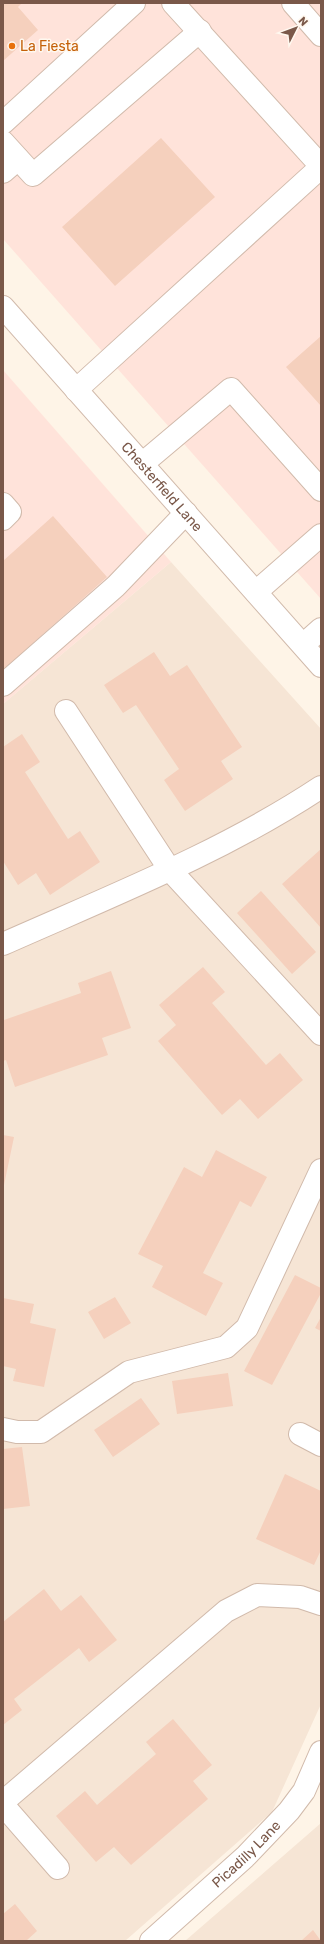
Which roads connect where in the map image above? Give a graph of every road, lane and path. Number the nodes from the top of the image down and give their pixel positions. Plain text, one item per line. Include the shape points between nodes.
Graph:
1 (134, 3) edge
2 (173, 3) edge
3 (293, 3) edge
4 (200, 31) junction
5 (321, 35) edge
6 (3, 123) edge
7 (3, 142) edge
8 (11, 166) edge
9 (321, 167) edge
10 (3, 307) edge
11 (76, 390) junction
12 (142, 464) junction
13 (321, 490) edge
14 (3, 504) edge
15 (186, 513) junction
16 (3, 519) edge
17 (321, 535) edge
18 (256, 592) junction
19 (321, 629) edge
20 (303, 645) junction
21 (321, 666) edge
22 (3, 685) edge
23 (66, 711) dead end
24 (321, 787) edge
25 (170, 870) junction
26 (3, 944) edge
27 (321, 1034) edge
28 (321, 1170) edge
29 (3, 1429) edge
30 (300, 1434) dead end
31 (321, 1444) edge
32 (321, 1604) edge
33 (321, 1752) edge
34 (3, 1802) edge
35 (3, 1806) edge
36 (58, 1868) dead end
37 (153, 1941) edge

1 - 6 street
2 - 4 street
3 - 5 street
4 - 8 street via 33,175
4 - 9 street
7 - 8 street
9 - 11 street
10 - 11 street, Chesterfield Lane
11 - 12 street, Chesterfield Lane
12 - 13 street via 231,389
12 - 15 street, Chesterfield Lane
14 - 16 street via 10,512
15 - 18 street, Chesterfield Lane
15 - 22 street via 116,586
17 - 18 street
18 - 20 street, Chesterfield Lane
19 - 20 street
20 - 21 street, Chesterfield Lane
23 - 25 street
24 - 25 street via 286,810
25 - 26 street
25 - 27 street
28 - 29 street via 247,1328 226,1347 129,1372 41,1432
30 - 31 street
32 - 34 street via 300,1597 257,1595 226,1611
33 - 37 street, Picadilly Lane via 304,1791 289,1811 245,1857
35 - 36 street

